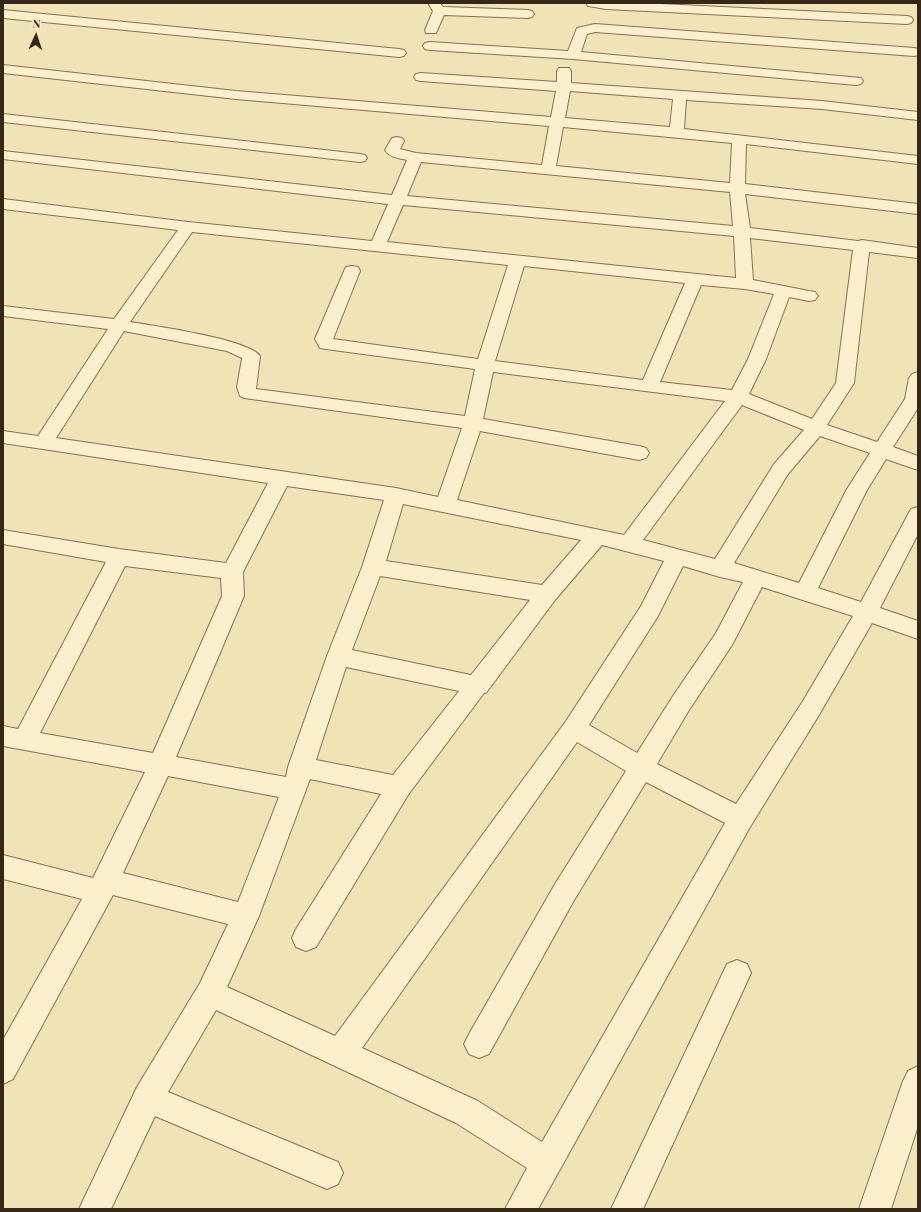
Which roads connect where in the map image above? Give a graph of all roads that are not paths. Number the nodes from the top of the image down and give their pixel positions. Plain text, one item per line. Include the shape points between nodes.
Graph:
1 (592, 3) edge
2 (437, 7) edge
3 (3, 14) edge
4 (528, 14) dead end
5 (431, 30) dead end
6 (430, 46) dead end
7 (916, 52) edge
8 (399, 53) dead end
9 (569, 55) junction
10 (3, 69) edge
11 (421, 77) dead end
12 (856, 81) dead end
13 (564, 86) junction
14 (680, 94) junction
15 (918, 116) edge
16 (3, 118) edge
17 (558, 122) junction
18 (677, 132) junction
19 (739, 138) junction
20 (398, 141) dead end
21 (3, 155) edge
22 (416, 157) junction
23 (360, 158) dead end
24 (918, 160) edge
25 (548, 170) junction
26 (737, 188) junction
27 (398, 200) junction
28 (3, 204) edge
29 (918, 210) edge
30 (188, 227) junction
31 (742, 232) junction
32 (862, 245) junction
33 (377, 247) junction
34 (918, 253) edge
35 (517, 262) junction
36 (352, 271) dead end
37 (695, 279) junction
38 (745, 284) junction
39 (783, 292) junction
40 (808, 296) dead end
41 (3, 311) edge
42 (119, 326) junction
43 (485, 365) junction
44 (918, 378) edge
45 (649, 387) junction
46 (738, 397) junction
47 (473, 423) junction
48 (816, 428) junction
49 (3, 437) edge
50 (44, 442) junction
51 (881, 451) junction
52 (639, 453) dead end
53 (918, 463) edge
54 (280, 478) junction
55 (396, 495) junction
56 (446, 504) junction
57 (918, 514) edge
58 (597, 536) junction
59 (5, 542) edge
60 (628, 545) junction
61 (119, 557) junction
62 (676, 558) junction
63 (373, 567) junction
64 (720, 569) junction
65 (232, 572) junction
66 (756, 577) junction
67 (805, 593) junction
68 (547, 594) junction
69 (867, 612) junction
70 (918, 630) edge
71 (338, 656) junction
72 (478, 686) junction
73 (574, 728) junction
74 (14, 737) edge
75 (160, 766) junction
76 (642, 768) junction
77 (297, 778) junction
78 (399, 787) junction
79 (741, 819) junction
80 (3, 867) edge
81 (103, 886) junction
82 (246, 916) junction
83 (306, 938) dead end
84 (737, 973) dead end
85 (210, 994) junction
86 (479, 1044) dead end
87 (340, 1054) junction
88 (3, 1069) edge
89 (918, 1081) edge
90 (148, 1098) junction
91 (548, 1163) junction
92 (327, 1173) dead end
93 (95, 1209) edge
94 (521, 1209) edge
95 (627, 1209) edge
96 (875, 1209) edge

1 - 7 street via 909,25
2 - 4 street
2 - 5 street
3 - 8 street
6 - 9 street
7 - 9 street via 595,28 582,31
9 - 12 street
9 - 13 street
10 - 17 street via 236,95
11 - 13 street
13 - 14 street
13 - 17 street
14 - 15 street via 822,104
14 - 18 street
16 - 23 street
17 - 18 street
17 - 25 street
18 - 19 street
19 - 24 street
19 - 26 street
20 - 22 street via 392,150
21 - 27 street
22 - 25 street
22 - 27 street
25 - 26 street
26 - 29 street
26 - 31 street
27 - 31 street
27 - 33 street
28 - 30 street
30 - 33 street
30 - 42 street
31 - 32 street
31 - 38 street
32 - 34 street
32 - 48 street via 845,384
33 - 35 street
35 - 37 street
35 - 43 street
36 - 43 street via 324,339 326,344
37 - 38 street
37 - 45 street
38 - 39 street
39 - 40 street
39 - 46 street via 757,358
41 - 42 street
42 - 47 street via 232,347 251,356 246,387 247,392 251,394
42 - 50 street
43 - 45 street
43 - 47 street
44 - 51 street via 914,399
45 - 46 street
46 - 48 street
46 - 60 street
47 - 52 street
47 - 56 street
48 - 51 street
48 - 64 street via 781,469
49 - 50 street
50 - 54 street
51 - 53 street
51 - 67 street via 857,489
54 - 55 street
54 - 65 street
55 - 56 street
55 - 63 street
56 - 58 street
57 - 69 street
58 - 60 street
58 - 68 street
59 - 61 street
60 - 62 street
61 - 65 street
61 - 74 street
62 - 64 street
62 - 73 street via 650,610
63 - 68 street
63 - 71 street
64 - 66 street
65 - 75 street via 233,596
66 - 67 street
66 - 76 street via 724,640 681,703
67 - 69 street
68 - 72 street
69 - 70 street
69 - 79 street via 811,708
71 - 72 street
71 - 77 street
72 - 78 street
73 - 76 street
73 - 87 street
74 - 75 street
75 - 77 street
75 - 81 street
76 - 79 street
76 - 86 street via 564,893
77 - 78 street
77 - 82 street
78 - 83 street
79 - 91 street
80 - 81 street
81 - 82 street
81 - 88 street
82 - 85 street
84 - 95 street
85 - 87 street
85 - 90 street
87 - 91 street via 467,1112
89 - 96 street
90 - 92 street
90 - 93 street
91 - 94 street

